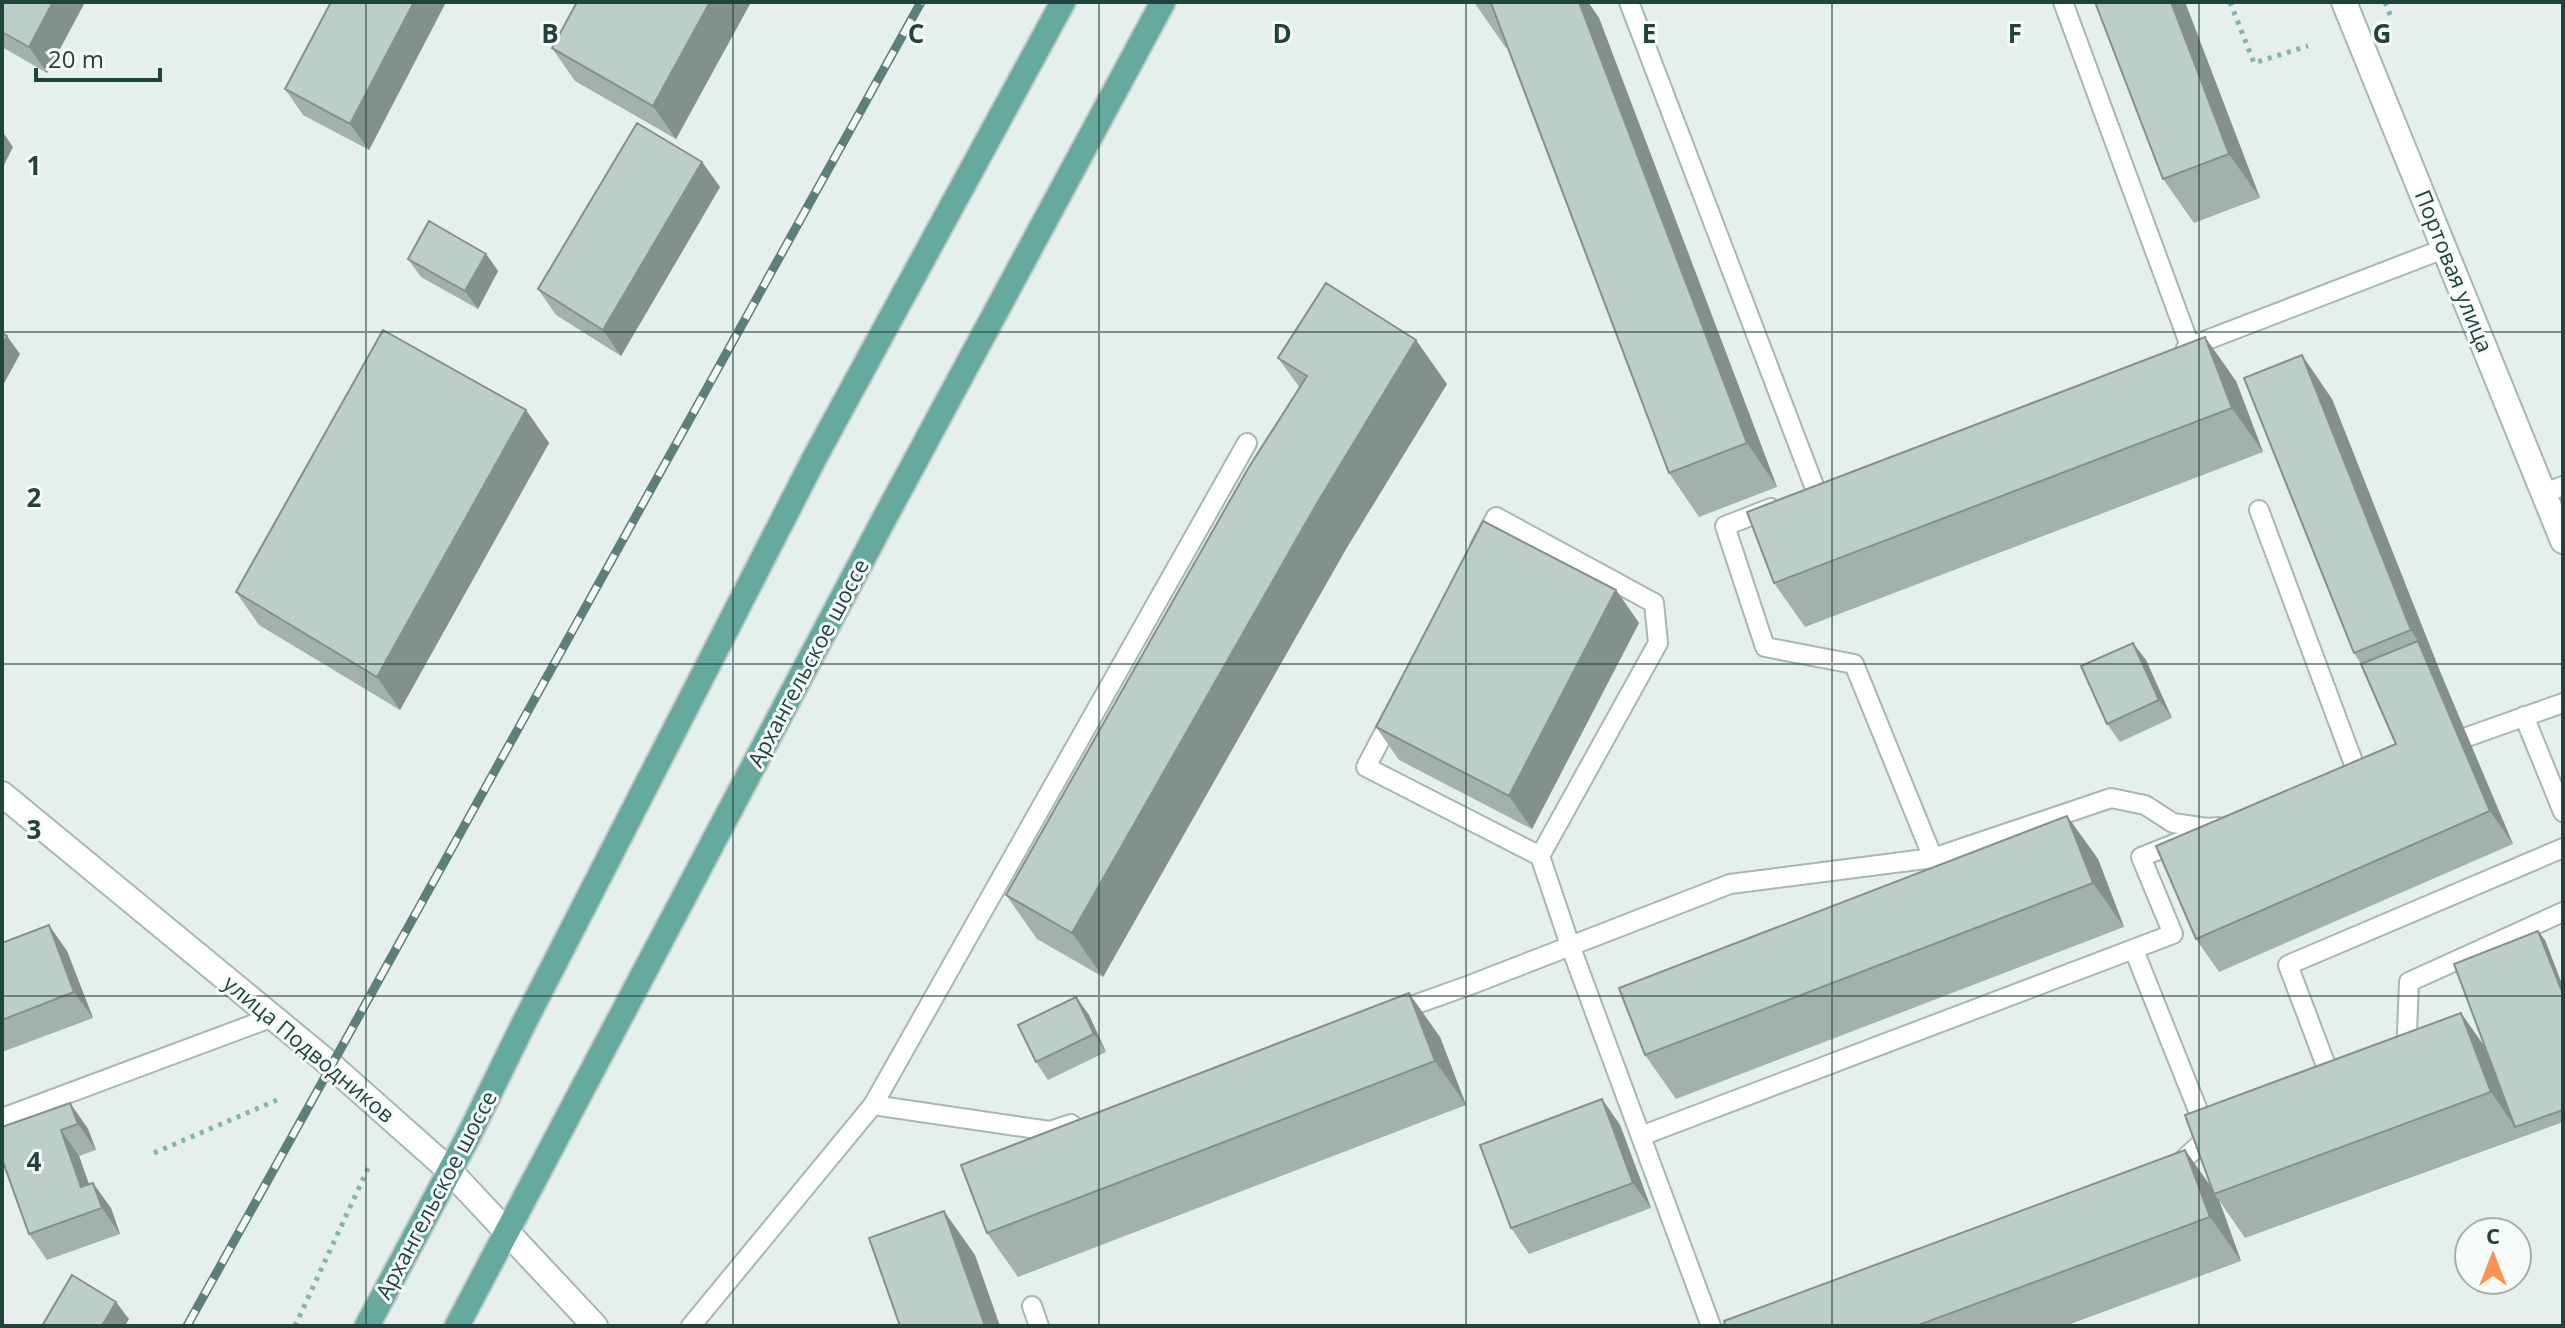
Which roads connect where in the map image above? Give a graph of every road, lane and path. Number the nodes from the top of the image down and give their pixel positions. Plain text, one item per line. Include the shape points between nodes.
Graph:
1 (1063, 2) edge
2 (1163, 2) edge
3 (1629, 2) edge
4 (2063, 2) edge
5 (2230, 2) edge
6 (2344, 2) edge
7 (2385, 2) edge
8 (2391, 17) dead end
9 (2308, 46) dead end
10 (2446, 248) junction
11 (1247, 443) dead end
12 (2554, 490) edge
13 (2259, 510) dead end
14 (2563, 541) edge
15 (1474, 559) edge
16 (1402, 698) edge
17 (2563, 703) edge
18 (2524, 716) junction
19 (2467, 737) dead end
20 (2357, 775) edge
21 (2, 794) edge
22 (2563, 812) edge
23 (2563, 848) edge
24 (1540, 856) junction
25 (1933, 858) junction
26 (2563, 912) edge
27 (1570, 945) junction
28 (2134, 950) junction
29 (273, 1017) junction
30 (1380, 1017) edge
31 (2392, 1063) edge
32 (2334, 1085) edge
33 (277, 1100) dead end
34 (873, 1105) junction
35 (1095, 1116) edge
36 (2, 1118) edge
37 (1641, 1136) junction
38 (154, 1153) dead end
39 (370, 1164) dead end
40 (448, 1169) junction
41 (2151, 1180) edge
42 (508, 1233) junction
43 (1032, 1306) dead end
44 (295, 1326) edge
45 (367, 1326) edge
46 (457, 1326) edge
47 (595, 1326) edge
48 (691, 1326) edge
49 (1039, 1326) edge
50 (1711, 1326) edge

1 - 40 main road, Архангельское шоссе via 815,457
2 - 42 main road, Архангельское шоссе
3 - 25 lane via 1809,493 1725,526 1765,647 1854,664
4 - 10 lane via 2183,349
5 - 9 path via 2254,63
6 - 10 street, Портовая улица
7 - 8 path
10 - 12 street, Портовая улица
11 - 34 lane
12 - 14 street, Портовая улица
13 - 20 lane
15 - 24 lane via 1496,517 1654,603 1658,643
16 - 24 lane via 1366,767
17 - 18 lane
18 - 19 lane
18 - 22 lane
21 - 29 street, улица Подводников
23 - 32 lane via 2288,965
24 - 27 lane
25 - 27 lane via 1730,884
25 - 28 lane via 2111,798 2145,805 2173,823 2207,828 2226,824 2141,857 2173,934
26 - 31 lane via 2409,982 2407,1057
27 - 30 lane
27 - 37 lane
28 - 37 lane
28 - 41 lane via 2215,1134 2166,1175
29 - 36 lane
29 - 40 street, улица Подводников
33 - 38 path
34 - 35 lane via 1050,1131
34 - 48 lane
37 - 50 lane
39 - 44 path
40 - 42 street, улица Подводников
40 - 45 main road, Архангельское шоссе
42 - 46 main road, Архангельское шоссе
42 - 47 street, улица Подводников
43 - 49 lane

